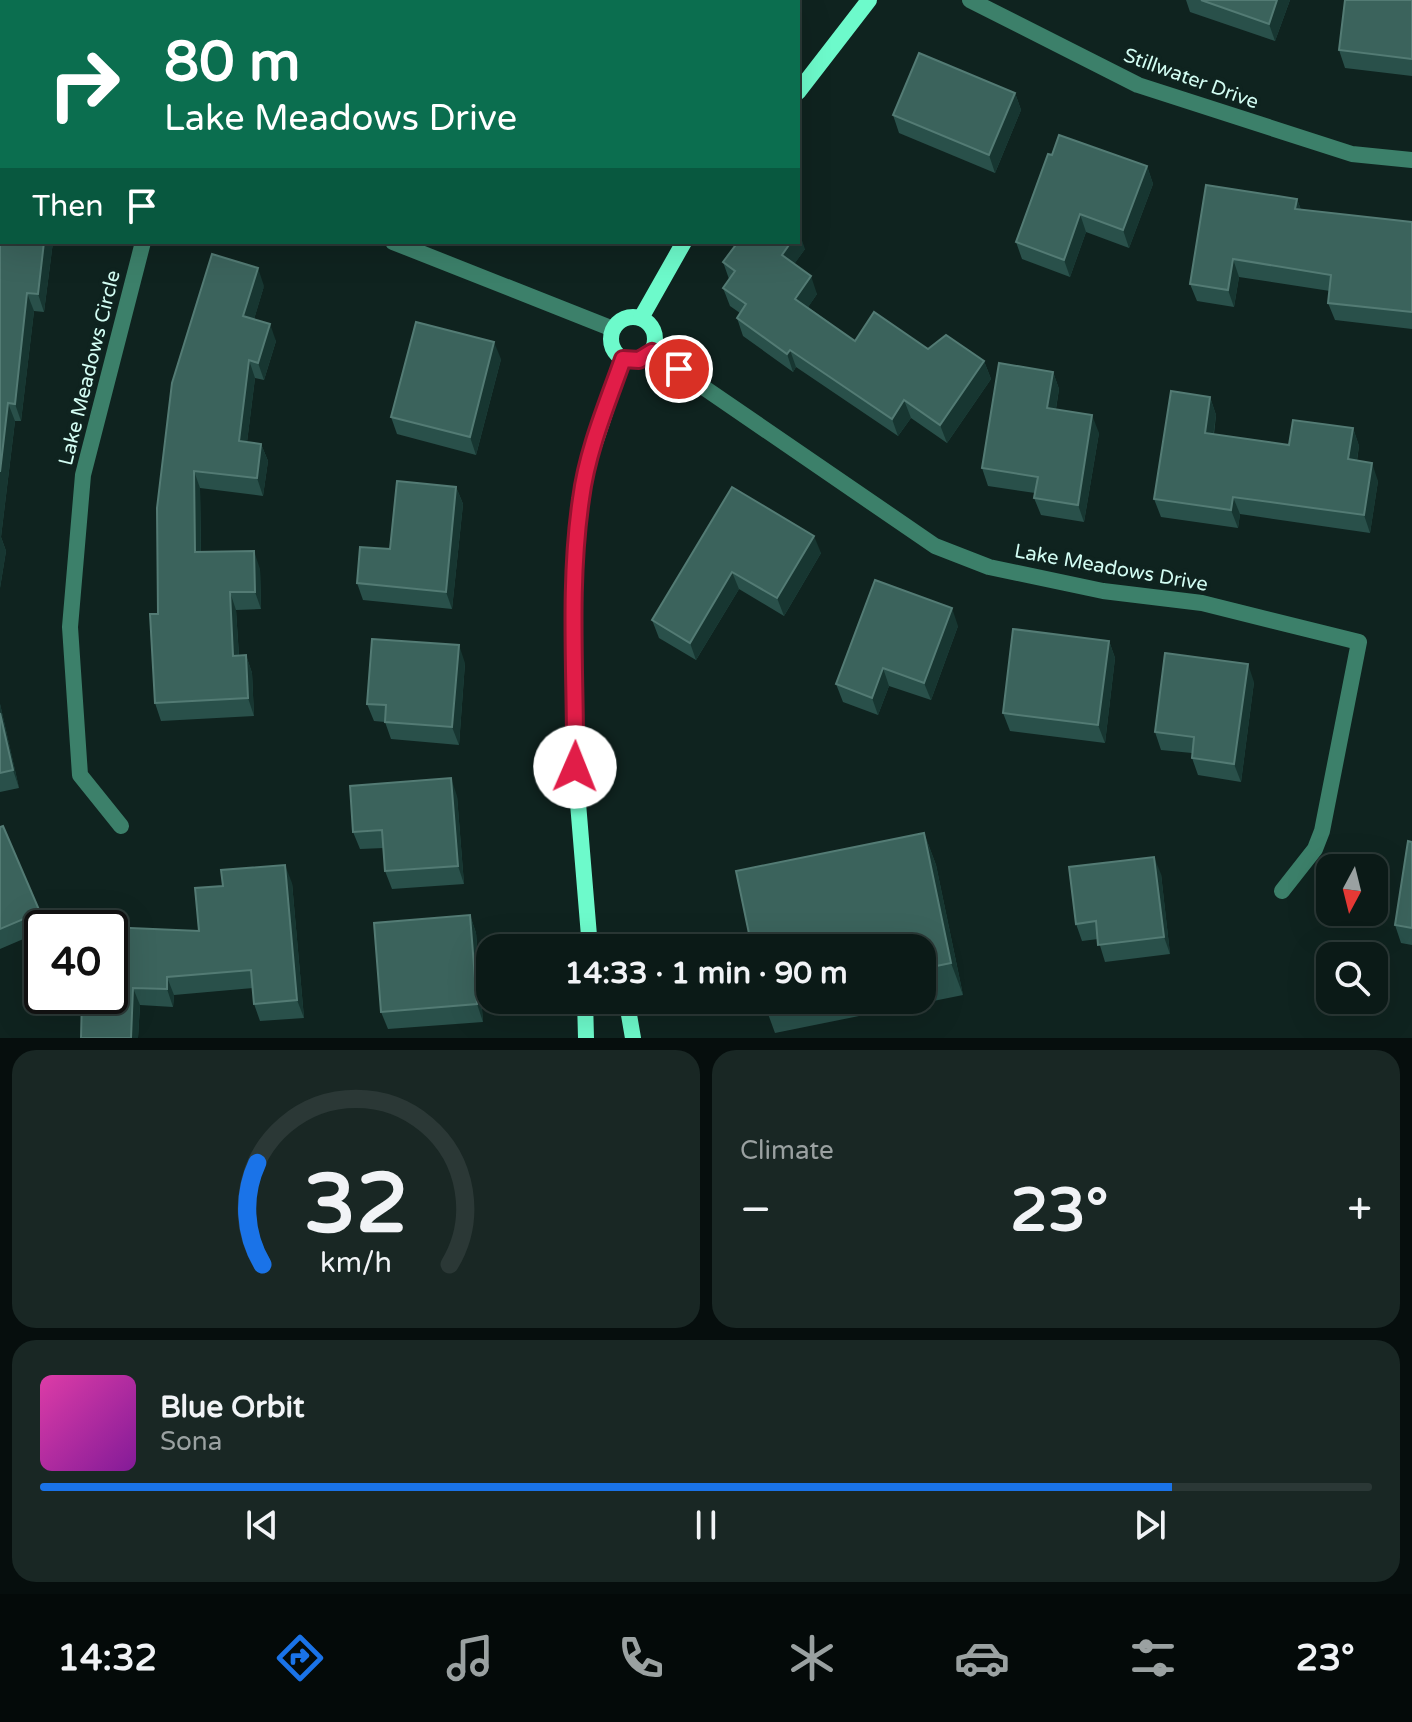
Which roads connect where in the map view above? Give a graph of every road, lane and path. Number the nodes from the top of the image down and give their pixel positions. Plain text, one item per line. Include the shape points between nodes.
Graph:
1 (869, 0) edge
2 (970, 0) edge
3 (800, 89) edge
4 (1412, 160) edge
5 (142, 244) edge
6 (398, 244) edge
7 (683, 244) edge
8 (641, 318) junction
9 (613, 329) junction
10 (652, 352) junction
11 (623, 359) junction
12 (121, 826) dead end
13 (1282, 891) dead end
14 (589, 934) edge
15 (585, 1014) edge
16 (629, 1014) edge
17 (586, 1038) edge
18 (633, 1038) edge

1 - 3 street
2 - 4 street, Stillwater Drive via 1138,85 1352,154
5 - 12 street, Lake Meadows Circle via 83,475 70,627 80,775
6 - 9 street
7 - 8 street
8 - 9 street via 624,318
8 - 10 street via 653,328
9 - 11 street via 613,350
10 - 11 street via 639,360
10 - 13 street, Lake Meadows Drive via 935,546 989,567 1103,591 1202,603 1359,642 1322,831 1315,849
11 - 14 street via 587,467 575,566 575,767
15 - 17 street
16 - 18 street

